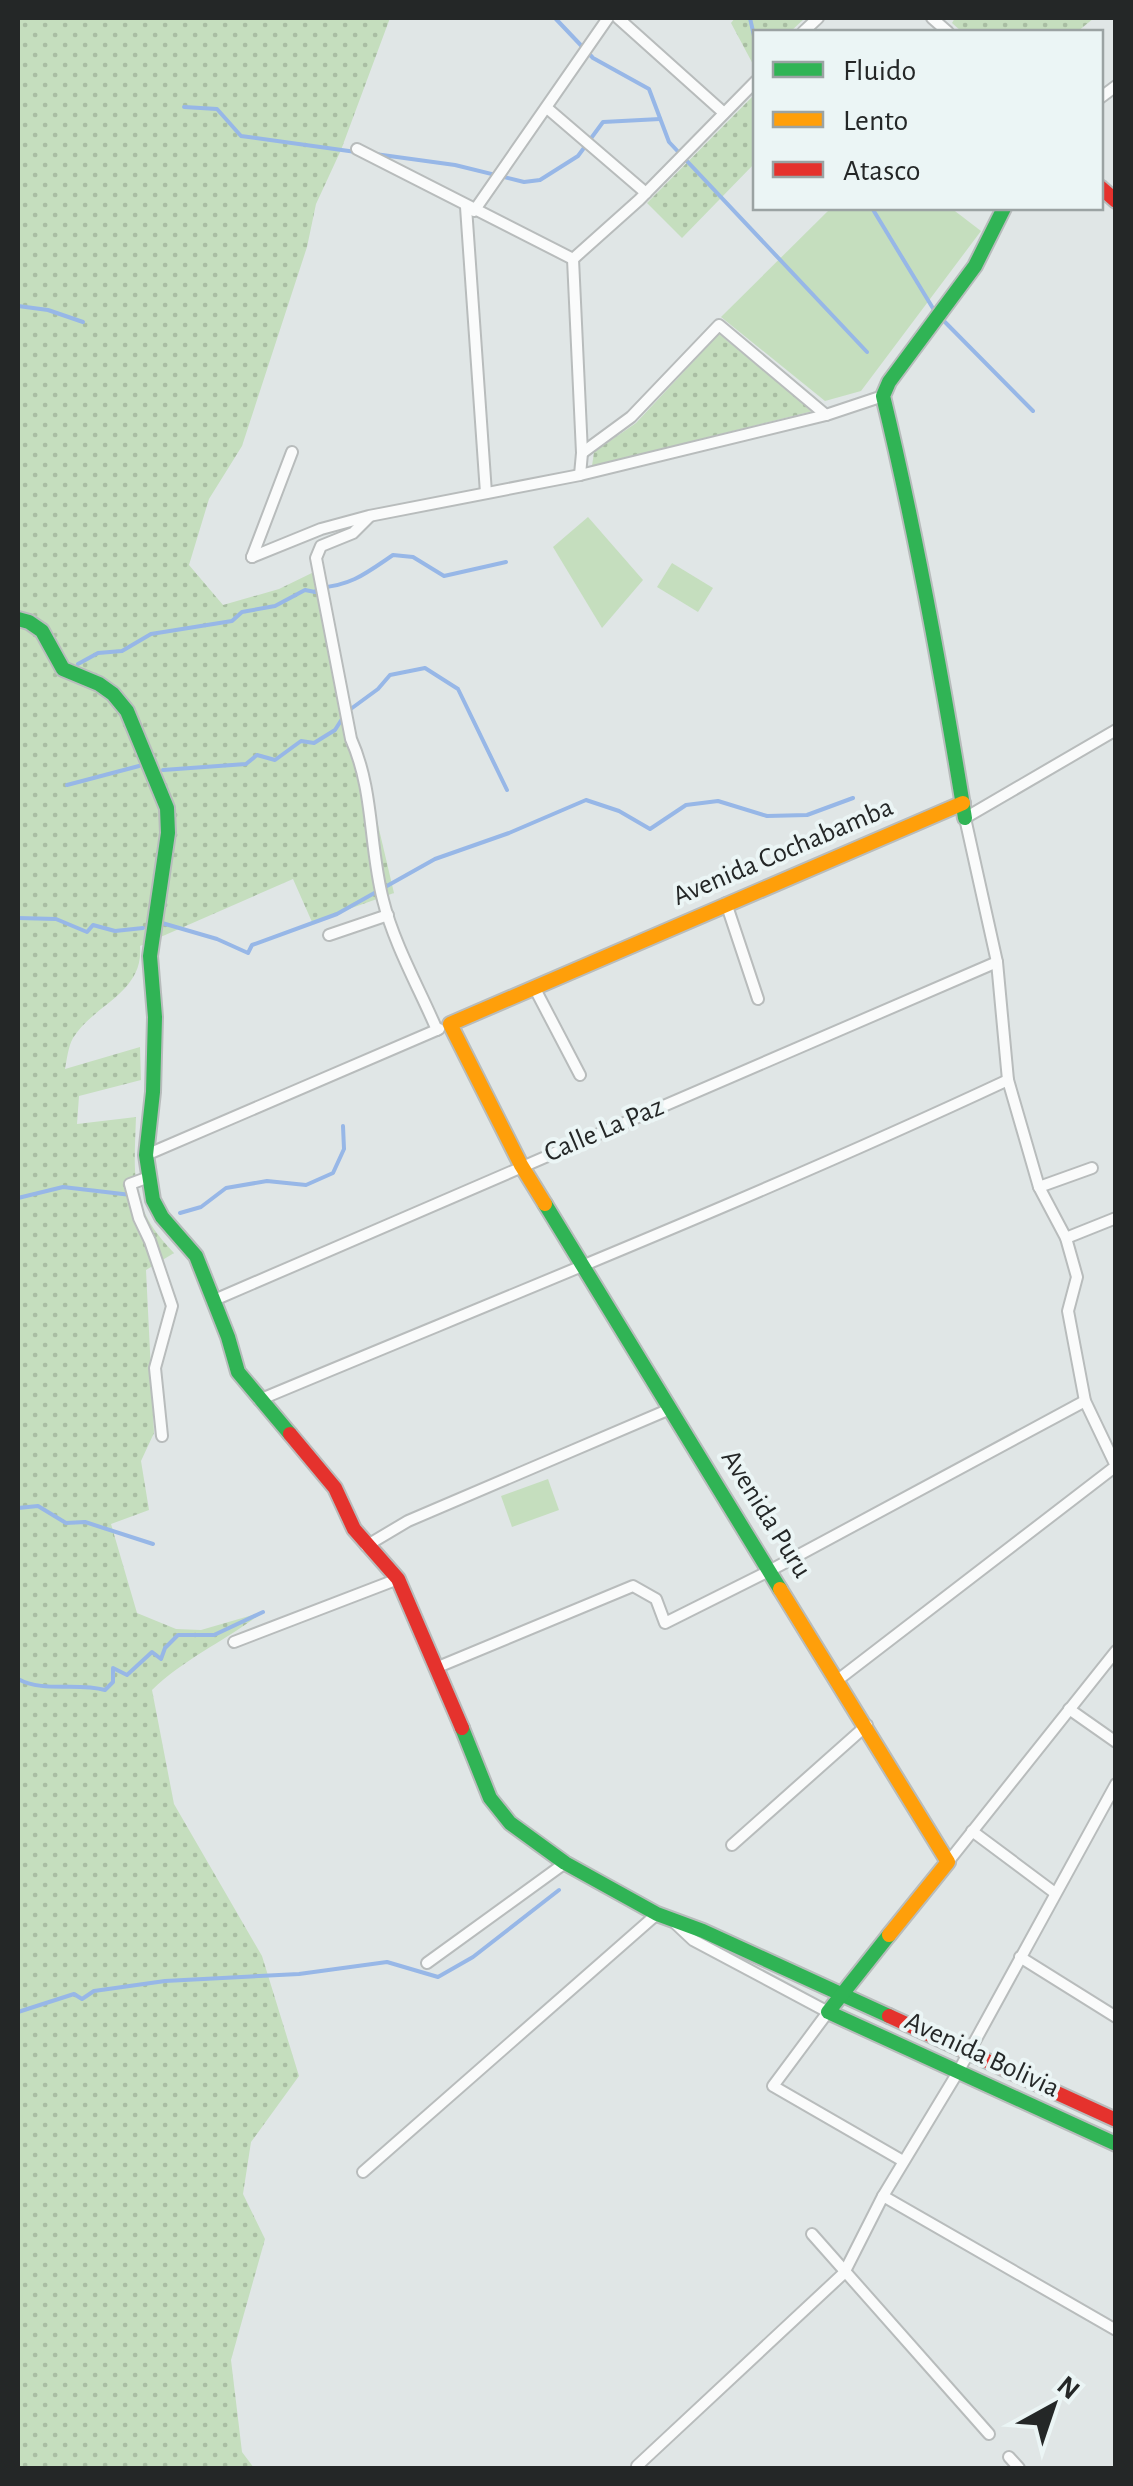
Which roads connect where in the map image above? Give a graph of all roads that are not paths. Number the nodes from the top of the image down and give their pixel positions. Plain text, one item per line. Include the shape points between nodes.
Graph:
1 (608, 18) edge
2 (618, 18) edge
3 (753, 85) edge
4 (547, 108) junction
5 (724, 114) junction
6 (357, 150) dead end
7 (646, 193) junction
8 (470, 209) junction
9 (1003, 210) edge
10 (573, 258) junction
11 (883, 396) junction
12 (826, 414) junction
13 (292, 452) dead end
14 (582, 453) junction
15 (580, 475) junction
16 (486, 493) junction
17 (370, 516) junction
18 (18, 619) edge
19 (1116, 730) edge
20 (964, 811) junction
21 (726, 903) junction
22 (388, 916) junction
23 (330, 935) dead end
24 (997, 962) junction
25 (534, 987) junction
26 (758, 999) dead end
27 (443, 1027) junction
28 (580, 1076) dead end
29 (1008, 1080) junction
30 (146, 1155) junction
31 (521, 1165) junction
32 (1092, 1168) dead end
33 (149, 1177) junction
34 (1039, 1187) junction
35 (1116, 1218) edge
36 (1066, 1238) junction
37 (584, 1268) junction
38 (212, 1302) junction
39 (259, 1400) junction
40 (1085, 1401) junction
41 (670, 1409) junction
42 (162, 1436) dead end
43 (366, 1546) junction
44 (771, 1570) junction
45 (398, 1580) junction
46 (234, 1642) dead end
47 (1116, 1650) edge
48 (438, 1667) junction
49 (839, 1679) junction
50 (1069, 1709) junction
51 (868, 1725) junction
52 (1116, 1742) edge
53 (1116, 1784) edge
54 (972, 1831) junction
55 (732, 1845) dead end
56 (948, 1862) junction
57 (565, 1863) junction
58 (1056, 1892) junction
59 (657, 1914) junction
60 (673, 1922) junction
61 (1020, 1956) junction
62 (427, 1963) dead end
63 (842, 1997) junction
64 (828, 2012) junction
65 (1116, 2017) edge
66 (966, 2052) junction
67 (958, 2072) junction
68 (1116, 2120) edge
69 (1116, 2144) edge
70 (903, 2161) junction
71 (363, 2172) dead end
72 (883, 2196) junction
73 (812, 2234) dead end
74 (844, 2273) junction
75 (1116, 2330) edge
76 (989, 2434) dead end
77 (1009, 2457) dead end
78 (640, 2468) edge
79 (1019, 2468) edge

1 - 4 street
2 - 5 street
3 - 5 street
4 - 7 street
4 - 8 street
5 - 7 street
6 - 8 street
7 - 10 street
8 - 10 street
8 - 16 street
9 - 11 street via 975,266
10 - 14 street
11 - 12 street
11 - 20 street via 938,642
12 - 14 street via 718,325 630,417
12 - 15 street
13 - 17 street via 252,557
14 - 15 street
15 - 16 street
16 - 17 street
17 - 22 street via 321,546 316,558
18 - 30 street, Avenida Bolivia via 42,630 63,669 114,694 141,739 167,808 150,956 154,1073
19 - 20 street, Avenida Cochabamba
20 - 21 street, Avenida Cochabamba
20 - 24 street
21 - 25 street, Avenida Cochabamba
21 - 26 street
22 - 23 street
22 - 27 street
24 - 29 street
24 - 31 street, Calle La Paz
25 - 27 street, Avenida Cochabamba
25 - 28 street
27 - 30 street
27 - 31 street, Avenida Puru
29 - 34 street
29 - 37 street
30 - 33 street, Avenida Bolivia
31 - 37 street, Avenida Puru
31 - 38 street, Calle La Paz
32 - 34 street
33 - 38 street, Avenida Bolivia via 153,1200 196,1256
33 - 42 street via 130,1184 172,1306 156,1368
34 - 36 street
35 - 36 street
36 - 40 street via 1078,1277 1068,1311
37 - 39 street
37 - 41 street, Avenida Puru
38 - 39 street, Avenida Bolivia via 238,1372
39 - 43 street, Avenida Bolivia via 335,1488
40 - 44 street
40 - 49 street via 1116,1466
41 - 43 street via 408,1521
41 - 44 street, Avenida Puru
43 - 45 street, Avenida Bolivia
44 - 48 street via 665,1622 656,1598 633,1586
44 - 49 street, Avenida Puru
45 - 46 street
45 - 48 street, Avenida Bolivia
47 - 50 street
48 - 57 street, Avenida Bolivia via 490,1798 510,1824
49 - 51 street, Avenida Puru
50 - 52 street
50 - 54 street
51 - 55 street
51 - 56 street, Avenida Puru
53 - 58 street
54 - 56 street
54 - 58 street
56 - 63 street
57 - 59 street, Avenida Bolivia
57 - 62 street
58 - 61 street
59 - 60 street, Avenida Bolivia
59 - 71 street
60 - 63 street, Avenida Bolivia
60 - 64 street via 693,1940
61 - 65 street
61 - 66 street
63 - 64 street
63 - 66 street, Avenida Bolivia
64 - 67 street, Avenida Bolivia
64 - 70 street via 773,2086
66 - 67 street
66 - 68 street, Avenida Bolivia
67 - 69 street, Avenida Bolivia
67 - 70 street
70 - 72 street
72 - 74 street
72 - 75 street
73 - 74 street
74 - 76 street
74 - 78 street
77 - 79 street

